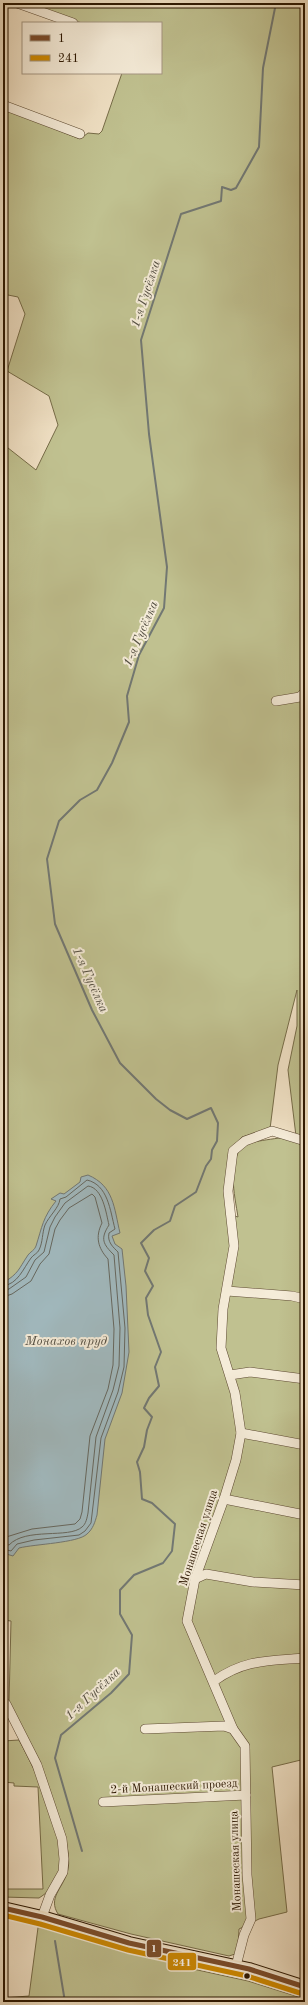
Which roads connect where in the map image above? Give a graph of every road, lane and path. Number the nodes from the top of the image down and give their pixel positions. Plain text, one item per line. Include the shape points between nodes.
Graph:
1 (17, 3) edge
2 (70, 22) edge
3 (3, 105) edge
4 (80, 134) dead end
5 (305, 692) edge
6 (276, 701) dead end
7 (305, 1141) edge
8 (227, 1291) junction
9 (305, 1299) edge
10 (230, 1375) junction
11 (305, 1379) edge
12 (241, 1433) junction
13 (305, 1445) edge
14 (224, 1499) junction
15 (305, 1515) edge
16 (195, 1579) junction
17 (305, 1585) edge
18 (305, 1658) edge
19 (214, 1681) junction
20 (5, 1704) edge
21 (145, 1729) dead end
22 (233, 1729) junction
23 (246, 1795) junction
24 (103, 1802) dead end
25 (3, 1908) edge
26 (42, 1917) junction
27 (236, 1966) junction
28 (305, 1987) edge

1 - 2 street
3 - 4 street
5 - 6 street via 300,697
7 - 8 street, Монашеская улица via 272,1131 246,1141 233,1151 228,1191 234,1246
8 - 9 street
8 - 10 street, Монашеская улица via 223,1309 221,1348
10 - 11 street via 250,1372
10 - 12 street, Монашеская улица
12 - 13 street
12 - 14 street, Монашеская улица
14 - 15 street
14 - 16 street, Монашеская улица
16 - 17 street via 206,1574 253,1582
16 - 19 street, Монашеская улица via 187,1621
18 - 19 street via 253,1663 236,1668
19 - 22 street, Монашеская улица
20 - 26 street via 37,1765 62,1839 63,1872 50,1895
21 - 22 street via 224,1726
22 - 23 street, Монашеская улица via 245,1746
23 - 24 street, 2-й Монашеский проезд
23 - 27 street, Монашеская улица via 246,1875 251,1919 244,1934
25 - 26 main road
26 - 27 main road via 129,1943
27 - 28 main road

